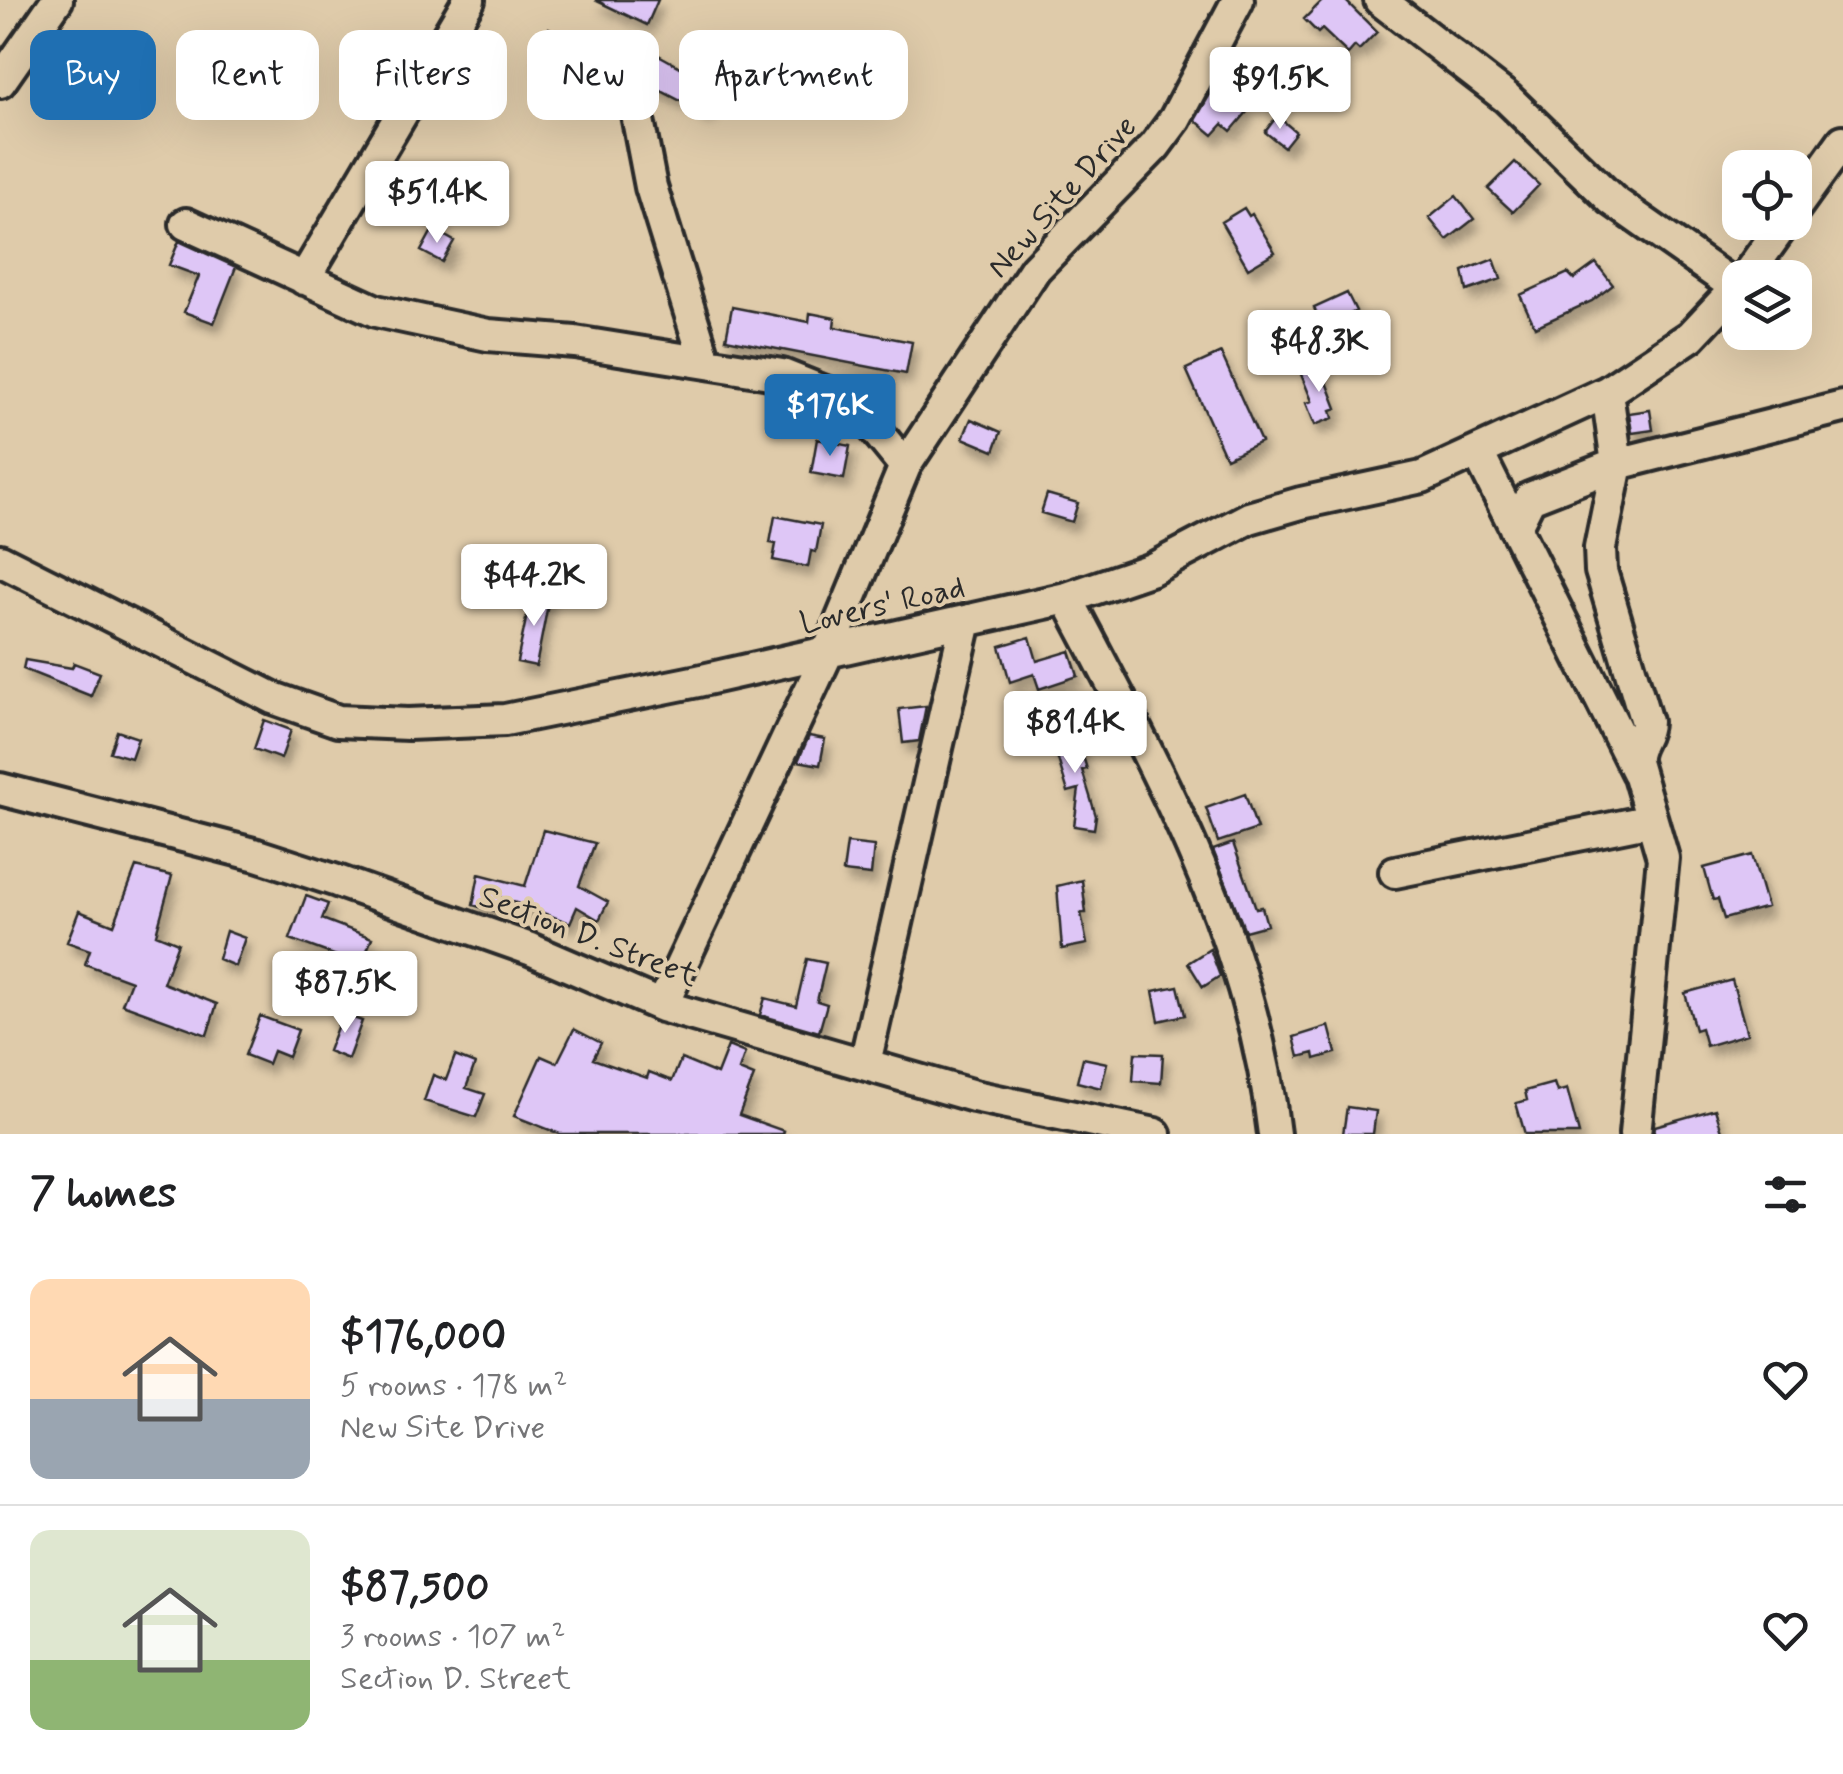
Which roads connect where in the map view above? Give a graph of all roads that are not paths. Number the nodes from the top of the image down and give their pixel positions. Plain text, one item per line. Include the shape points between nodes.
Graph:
1 (57, 0) edge
2 (469, 0) edge
3 (1238, 0) edge
4 (1380, 0) edge
5 (0, 82) edge
6 (638, 120) edge
7 (1843, 141) edge
8 (1812, 184) edge
9 (186, 224) dead end
10 (1722, 271) edge
11 (304, 279) junction
12 (1722, 302) edge
13 (705, 361) junction
14 (1607, 392) junction
15 (1843, 406) edge
16 (1478, 453) junction
17 (1617, 464) junction
18 (905, 466) junction
19 (1516, 528) junction
20 (0, 560) edge
21 (1067, 598) junction
22 (966, 621) junction
23 (828, 652) junction
24 (1637, 772) junction
25 (0, 789) edge
26 (1652, 820) junction
27 (1396, 872) dead end
28 (662, 1006) junction
29 (865, 1063) junction
30 (1155, 1134) edge
31 (1274, 1134) edge
32 (1635, 1134) edge

1 - 5 street
2 - 11 street
3 - 18 street, New Site Drive via 1175,119 1035,269
4 - 10 street via 1507,98 1612,200
6 - 13 street via 650,187
7 - 8 street
9 - 11 street
11 - 13 street via 376,311 439,327
12 - 14 street, Lovers' Road via 1691,336
13 - 18 street via 782,375 842,399
14 - 16 street, Lovers' Road
14 - 17 street
15 - 17 street
16 - 19 street
16 - 21 street, Lovers' Road via 1422,477 1249,518 1152,569
17 - 19 street via 1530,498
17 - 24 street via 1600,571 1646,722 1635,750
18 - 23 street, New Site Drive
19 - 24 street
20 - 23 street, Lovers' Road via 273,698 338,721 505,720
21 - 22 street, Lovers' Road
21 - 31 street via 1176,804 1220,912 1257,1025
22 - 23 street, Lovers' Road
22 - 29 street
23 - 28 street, New Site Drive
24 - 26 street
25 - 28 street, Section D. Street via 273,860 462,923
26 - 27 street
26 - 32 street via 1663,858
28 - 29 street, Section D. Street
29 - 30 street, Section D. Street via 974,1096

